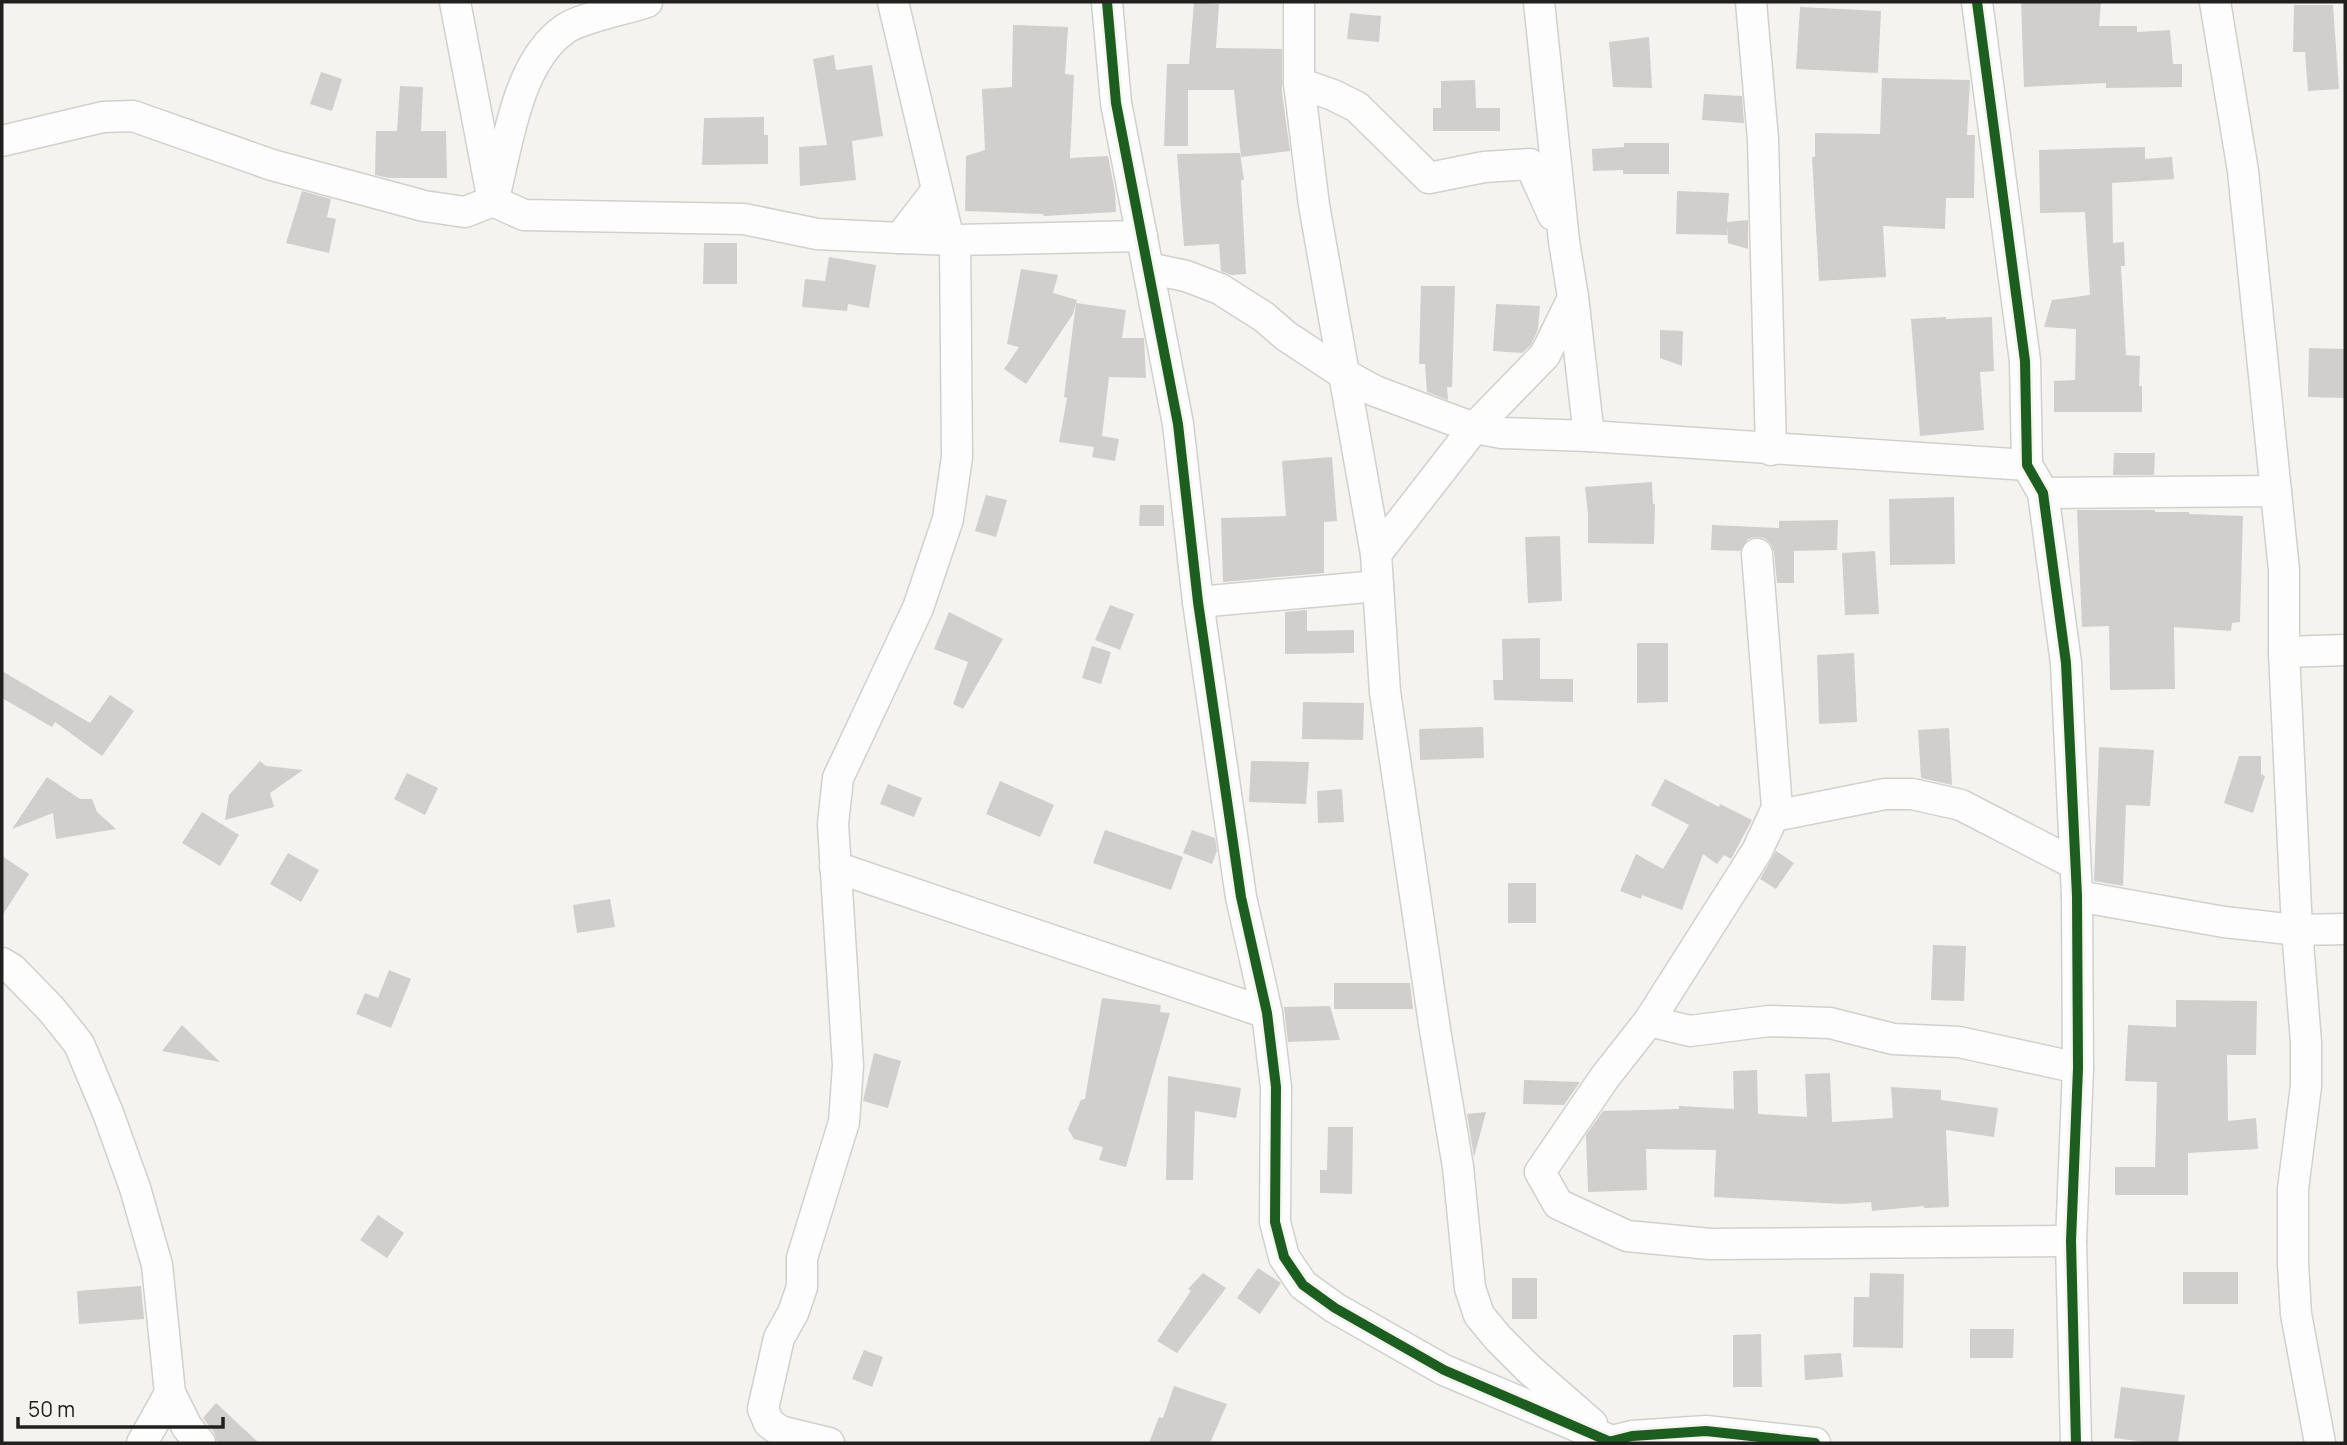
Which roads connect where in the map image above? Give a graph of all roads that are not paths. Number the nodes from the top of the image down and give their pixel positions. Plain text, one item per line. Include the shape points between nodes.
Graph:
1 (455, 2) edge
2 (647, 2) edge
3 (892, 2) edge
4 (1107, 2) edge
5 (1298, 2) edge
6 (1539, 2) edge
7 (1751, 2) edge
8 (1977, 2) edge
9 (2215, 2) edge
10 (1297, 34) junction
11 (1299, 83) junction
12 (1333, 95) junction
13 (2, 141) edge
14 (937, 190) junction
15 (493, 201) junction
16 (1142, 236) junction
17 (900, 238) junction
18 (952, 240) junction
19 (1564, 241) junction
20 (1148, 268) junction
21 (1573, 297) junction
22 (1342, 373) junction
23 (1474, 429) junction
24 (1589, 436) junction
25 (1771, 450) junction
26 (2027, 466) junction
27 (2276, 491) junction
28 (2043, 493) junction
29 (1376, 554) junction
30 (1757, 554) dead end
31 (1378, 586) junction
32 (1198, 601) junction
33 (2345, 650) edge
34 (2284, 652) junction
35 (1774, 816) junction
36 (2075, 863) junction
37 (835, 867) junction
38 (2077, 896) junction
39 (2345, 929) edge
40 (2297, 930) junction
41 (2, 963) edge
42 (1267, 1013) junction
43 (1649, 1021) junction
44 (2078, 1068) junction
45 (2071, 1241) junction
46 (170, 1393) junction
47 (1612, 1442) edge
48 (142, 1443) edge
49 (200, 1443) edge
50 (829, 1443) edge
51 (1815, 1443) edge
52 (2076, 1443) edge
53 (2320, 1443) edge

1 - 15 street
2 - 15 street via 567,27 549,42 522,91
3 - 14 street
4 - 16 street via 1116,103
5 - 10 street
6 - 19 street
7 - 25 street via 1763,139
8 - 26 street via 2025,361
9 - 27 street via 2243,172
10 - 11 street
10 - 12 street
11 - 12 street
11 - 22 street
12 - 19 street via 1357,107 1429,178 1530,164
13 - 15 street via 103,117 133,116 272,164 424,206 465,212
14 - 17 street
14 - 18 street
15 - 17 street via 524,215 744,219 817,233
16 - 18 street
16 - 20 street
17 - 18 street
18 - 37 street via 957,457 948,519 918,608 838,778
19 - 21 street
20 - 22 street via 1220,289
20 - 32 street via 1178,424
21 - 23 street via 1545,355
21 - 24 street
22 - 23 street via 1375,391
22 - 29 street
23 - 24 street
23 - 29 street
24 - 25 street
25 - 26 street
26 - 28 street
27 - 28 street
27 - 34 street via 2284,570
28 - 36 street via 2066,663
29 - 31 street
30 - 35 street via 1777,808
31 - 32 street
31 - 47 street via 1385,692 1458,1167 1470,1288 1479,1315 1498,1338
32 - 42 street via 1241,897
33 - 34 street
34 - 40 street
35 - 36 street via 1885,794 1912,794 1961,805
35 - 43 street via 1757,851
36 - 38 street
37 - 42 street
37 - 50 street via 848,1066 844,1122 803,1258 802,1287 779,1338 763,1409 780,1432
38 - 40 street
38 - 44 street
39 - 40 street
40 - 53 street via 2306,1042 2293,1189 2295,1302
41 - 46 street via 51,1009 79,1044 108,1113 157,1265
42 - 47 street via 1276,1087 1275,1222 1284,1256 1303,1285 1444,1370
43 - 44 street via 1690,1031 1769,1021 1830,1023 1893,1039 1959,1042
43 - 45 street via 1540,1172 1558,1203 1627,1236 1710,1244
44 - 45 street
45 - 52 street
46 - 48 street
46 - 49 street
47 - 51 street via 1632,1436 1706,1431

